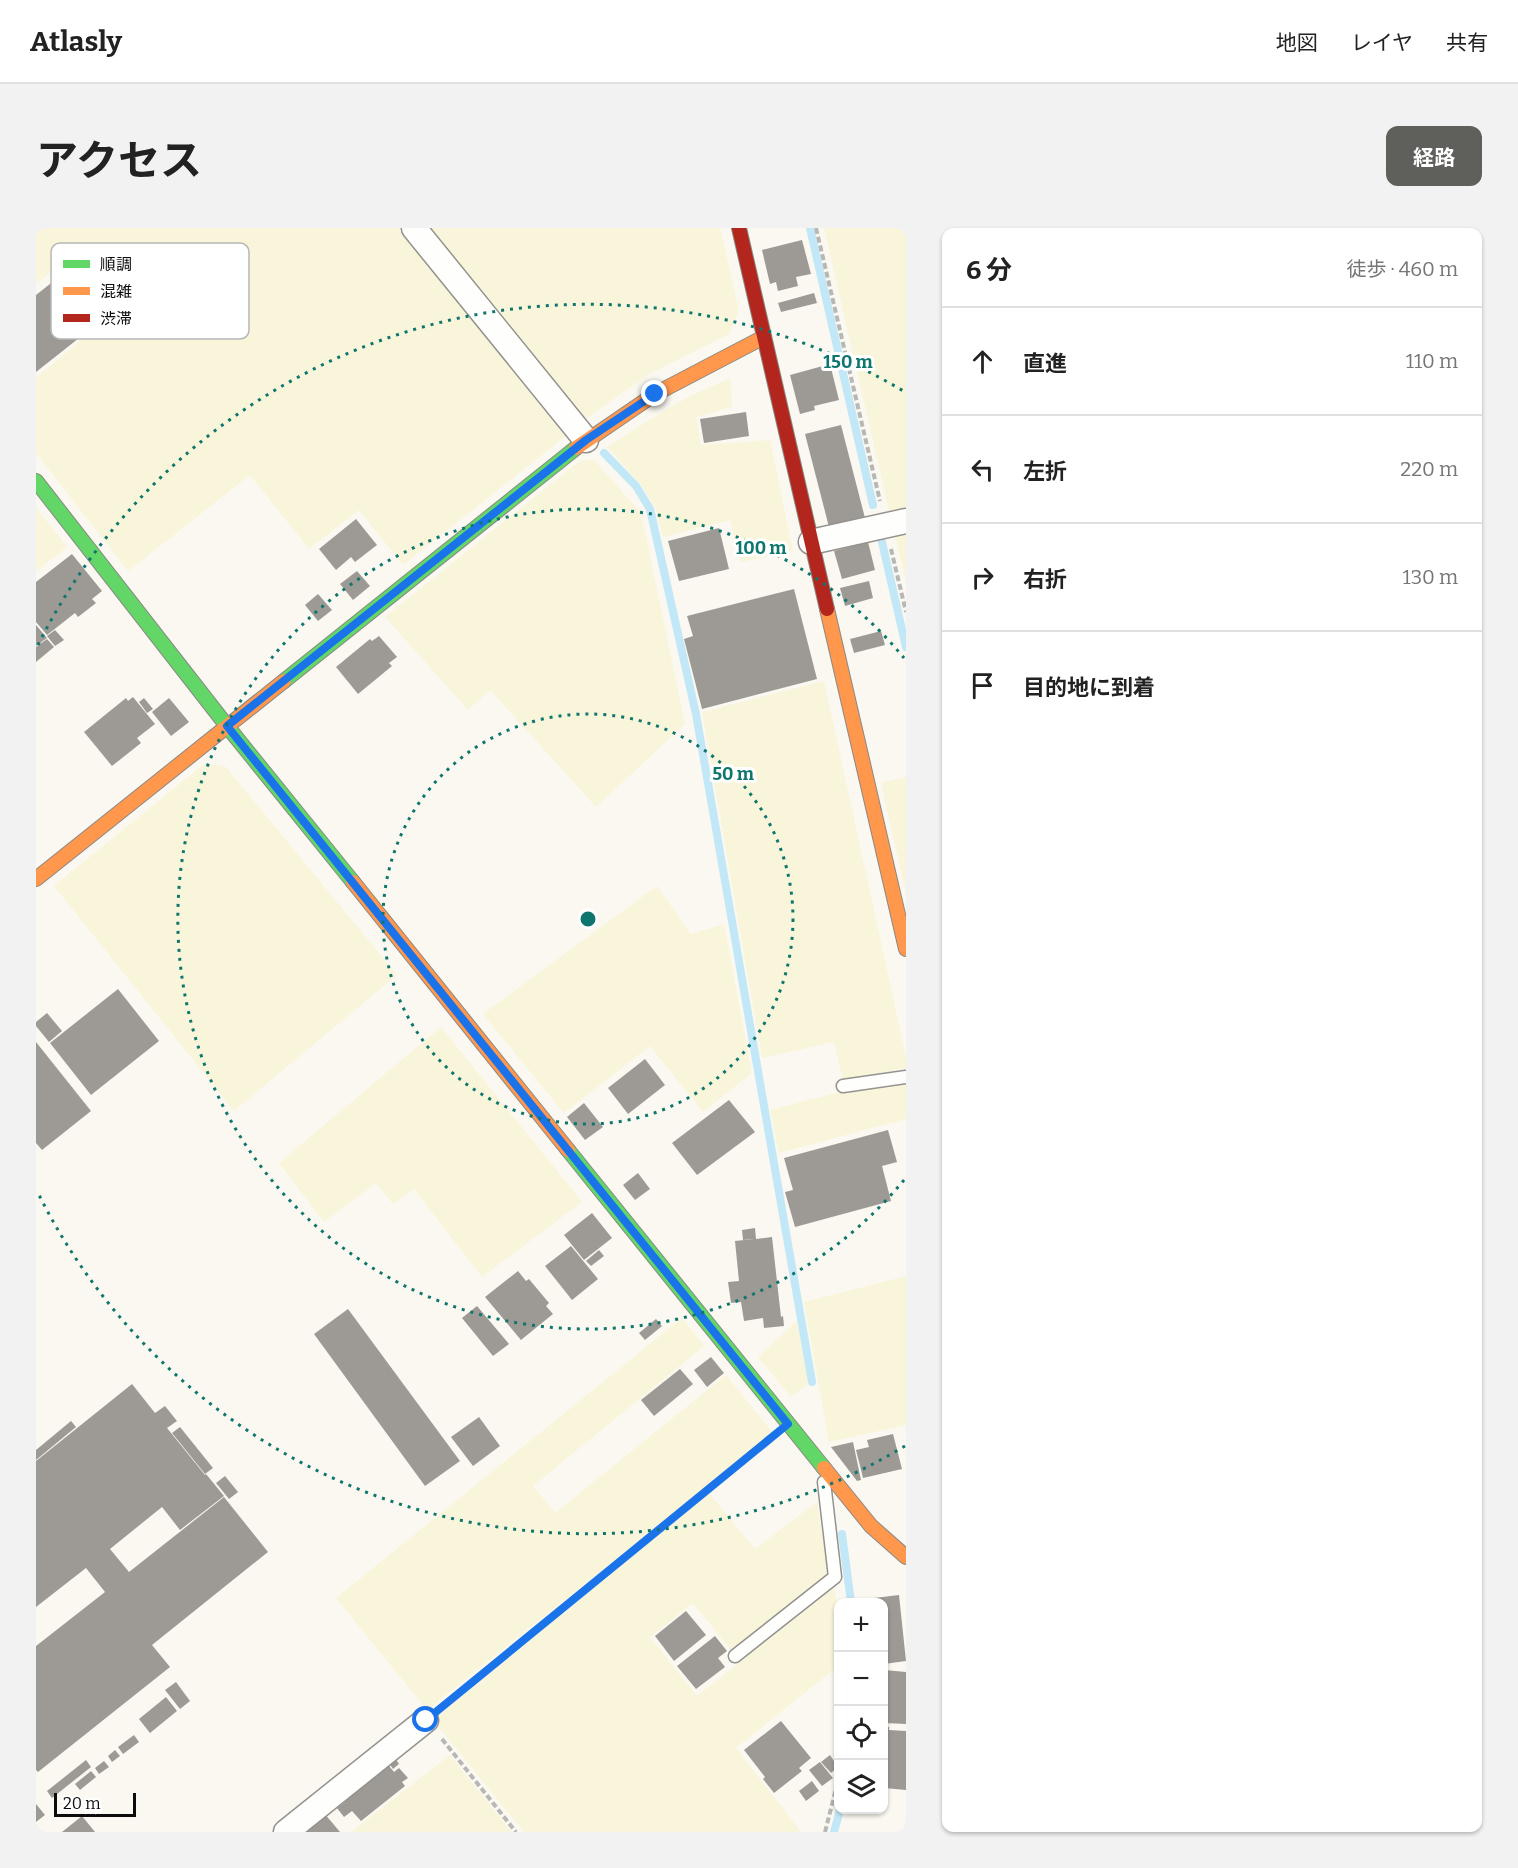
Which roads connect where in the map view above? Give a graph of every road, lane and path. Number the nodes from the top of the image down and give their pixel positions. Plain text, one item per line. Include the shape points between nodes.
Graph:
1 (414, 228) edge
2 (740, 228) edge
3 (816, 228) edge
4 (764, 337) junction
5 (586, 440) junction
6 (36, 481) edge
7 (896, 524) edge
8 (811, 542) junction
9 (906, 612) edge
10 (227, 726) junction
11 (36, 879) edge
12 (906, 949) edge
13 (906, 1077) edge
14 (843, 1086) dead end
15 (788, 1424) junction
16 (822, 1466) junction
17 (906, 1557) edge
18 (735, 1656) dead end
19 (426, 1720) junction
20 (834, 1797) edge
21 (286, 1832) edge
22 (516, 1832) edge
23 (825, 1832) edge

1 - 5 street
2 - 4 street
3 - 7 path
4 - 5 street via 655,394
4 - 8 street
5 - 10 street
6 - 10 street
7 - 8 street
7 - 9 path
8 - 12 street
10 - 11 street
10 - 15 street
13 - 14 lane
15 - 16 street
15 - 19 path
16 - 17 street via 871,1526
16 - 18 lane via 836,1577
19 - 21 street
19 - 22 path
20 - 23 path

